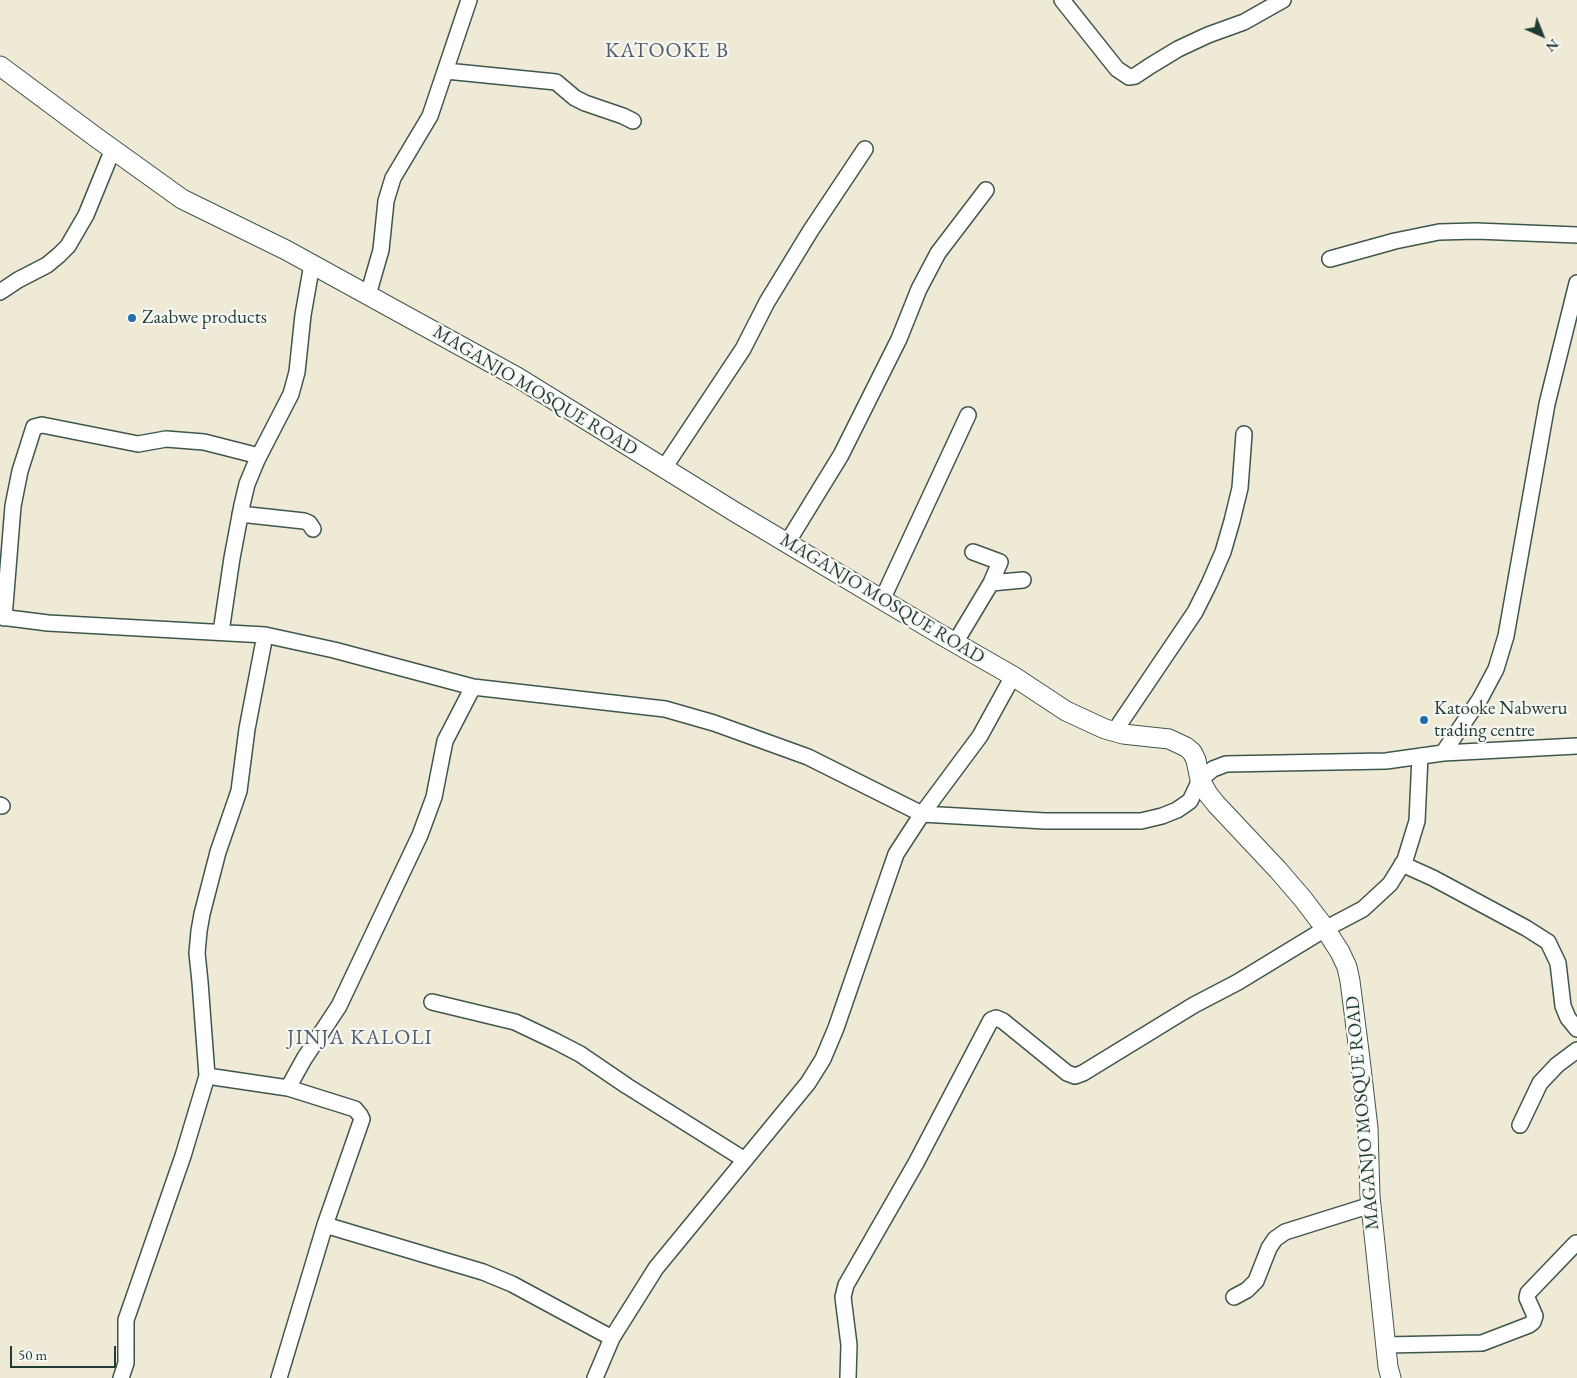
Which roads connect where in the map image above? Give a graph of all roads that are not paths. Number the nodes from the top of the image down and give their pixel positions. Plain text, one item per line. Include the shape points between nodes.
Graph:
1 (469, 0) edge
2 (1062, 0) edge
3 (1283, 0) edge
4 (0, 66) edge
5 (446, 70) junction
6 (633, 121) dead end
7 (113, 149) junction
8 (865, 149) dead end
9 (986, 190) dead end
10 (1577, 235) edge
11 (1330, 259) dead end
12 (312, 264) junction
13 (1577, 283) edge
14 (0, 292) edge
15 (368, 295) junction
16 (968, 415) dead end
17 (1244, 434) dead end
18 (259, 456) junction
19 (664, 468) junction
20 (240, 514) junction
21 (313, 529) dead end
22 (787, 543) junction
23 (973, 552) dead end
24 (1023, 580) dead end
25 (991, 583) junction
26 (882, 600) junction
27 (2, 618) edge
28 (221, 632) junction
29 (265, 635) junction
30 (955, 643) junction
31 (1013, 676) junction
32 (473, 687) junction
33 (1114, 732) junction
34 (1577, 746) edge
35 (1443, 753) junction
36 (1420, 756) junction
37 (1200, 780) junction
38 (922, 814) junction
39 (1402, 864) junction
40 (1325, 929) junction
41 (432, 1002) dead end
42 (1577, 1029) edge
43 (1577, 1050) edge
44 (207, 1076) junction
45 (288, 1088) junction
46 (1520, 1125) dead end
47 (744, 1160) junction
48 (1371, 1205) junction
49 (325, 1225) junction
50 (1576, 1242) edge
51 (1234, 1297) dead end
52 (612, 1338) junction
53 (1386, 1346) junction
54 (121, 1378) edge
55 (279, 1378) edge
56 (595, 1378) edge
57 (848, 1378) edge
58 (1391, 1378) edge

1 - 5 street
2 - 3 street via 1117,69 1136,76 1178,49 1244,22
4 - 7 street, MAGANJO MOSQUE ROAD
5 - 6 street via 556,82 585,103
5 - 15 street via 430,116 393,178 386,201 381,250
7 - 12 street, MAGANJO MOSQUE ROAD via 182,199
7 - 14 street via 86,215 68,246 47,265
8 - 19 street via 806,238 743,348
9 - 22 street via 938,253 841,455
10 - 11 street via 1440,232
12 - 15 street, MAGANJO MOSQUE ROAD
12 - 18 street via 291,394
13 - 35 street via 1547,404 1506,636 1496,669 1480,699
15 - 19 street, MAGANJO MOSQUE ROAD via 517,377
16 - 26 street
17 - 33 street via 1240,488 1210,584 1195,612
18 - 20 street via 247,484
18 - 27 street via 204,442 166,439 138,444 42,425 34,427 13,506
19 - 22 street, MAGANJO MOSQUE ROAD
20 - 21 street via 304,520
20 - 28 street
22 - 26 street, MAGANJO MOSQUE ROAD
23 - 25 street via 1000,562
24 - 25 street
25 - 30 street
26 - 30 street, MAGANJO MOSQUE ROAD
27 - 28 street
28 - 29 street
29 - 32 street
29 - 44 street via 239,791 218,852 198,938
30 - 31 street, MAGANJO MOSQUE ROAD
31 - 33 street, MAGANJO MOSQUE ROAD via 1066,711
31 - 38 street via 980,736
32 - 38 street via 665,709 690,716 808,757
32 - 45 street via 445,741 434,797 420,835 339,1006
33 - 37 street, MAGANJO MOSQUE ROAD via 1169,739 1186,747 1196,760
34 - 35 street
35 - 36 street
36 - 37 street via 1386,761 1226,764 1213,769
36 - 39 street via 1417,822
37 - 38 street via 1190,802 1162,816 1141,821 1014,820
37 - 40 street, MAGANJO MOSQUE ROAD via 1216,804 1278,870
38 - 47 street via 896,854 824,1059
39 - 40 street via 1390,884 1363,909
39 - 42 street via 1548,942 1558,964 1563,1006
40 - 48 street, MAGANJO MOSQUE ROAD via 1340,952 1350,981 1368,1128
40 - 57 street via 1075,1076 1003,1021 992,1020 846,1285
41 - 47 street via 515,1022 555,1041
43 - 46 street via 1540,1083
44 - 45 street
44 - 54 street via 126,1320 126,1363
45 - 49 street via 355,1109 360,1114 361,1123
47 - 52 street via 656,1268
48 - 51 street via 1284,1232 1269,1248 1256,1281
48 - 53 street, MAGANJO MOSQUE ROAD
49 - 52 street via 483,1272 512,1284
49 - 55 street
50 - 53 street via 1528,1294 1535,1316 1529,1325 1482,1343
52 - 56 street
53 - 58 street, MAGANJO MOSQUE ROAD

